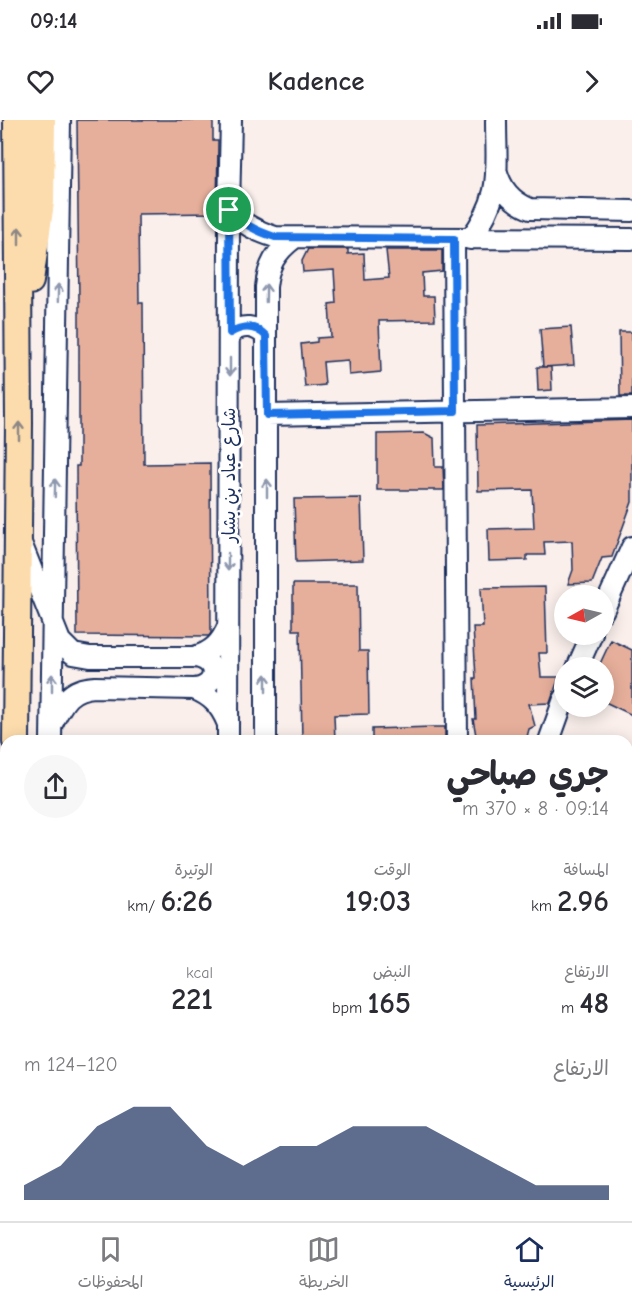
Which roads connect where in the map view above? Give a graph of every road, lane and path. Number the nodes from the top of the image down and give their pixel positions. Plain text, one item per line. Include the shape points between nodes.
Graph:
1 (17, 120) edge
2 (42, 120) edge
3 (60, 120) edge
4 (231, 120) edge
5 (496, 120) edge
6 (496, 169) junction
7 (229, 210) junction
8 (586, 211) junction
9 (632, 211) edge
10 (293, 239) junction
11 (462, 239) junction
12 (632, 239) edge
13 (586, 240) junction
14 (19, 312) junction
15 (230, 333) junction
16 (266, 336) junction
17 (632, 408) edge
18 (455, 411) junction
19 (267, 415) junction
20 (18, 535) junction
21 (632, 547) edge
22 (614, 586) edge
23 (53, 622) junction
24 (228, 626) junction
25 (194, 657) junction
26 (194, 689) junction
27 (558, 717) edge
28 (228, 733) edge
29 (16, 735) edge
30 (49, 735) edge
31 (49, 735) edge
32 (266, 735) edge
33 (458, 735) edge
34 (551, 735) edge

14 -> 1 main road
2 - 14 main road via 39,230 29,285
23 -> 3 street
4 - 7 street, شارع عباد بن بشار
5 - 6 street
6 - 8 street via 504,190 520,205 542,211
6 - 11 street via 491,206 482,223
7 - 10 street via 257,232
7 - 15 street, شارع عباد بن بشار
8 - 9 street
8 - 13 street via 579,225
10 - 11 street
16 -> 10 street, شارع عباد بن بشار via 267,273 281,248
11 - 13 street
11 - 18 street
12 - 13 street
20 -> 14 main road
15 - 16 street via 245,327
15 -> 24 street, شارع عباد بن بشار
16 - 19 street, شارع عباد بن بشار
17 - 18 street
18 - 19 street
18 - 33 street
32 -> 19 street, شارع عباد بن بشار
20 - 23 street
20 - 29 main road
21 - 22 street
23 - 25 street via 65,648 81,657
30 -> 23 street
24 - 25 street via 216,647
24 - 28 street, شارع عباد بن بشار
25 - 26 street via 209,662 212,677 208,684
26 - 28 street via 206,694 223,712
26 - 31 street via 85,687 68,696
27 - 34 street

